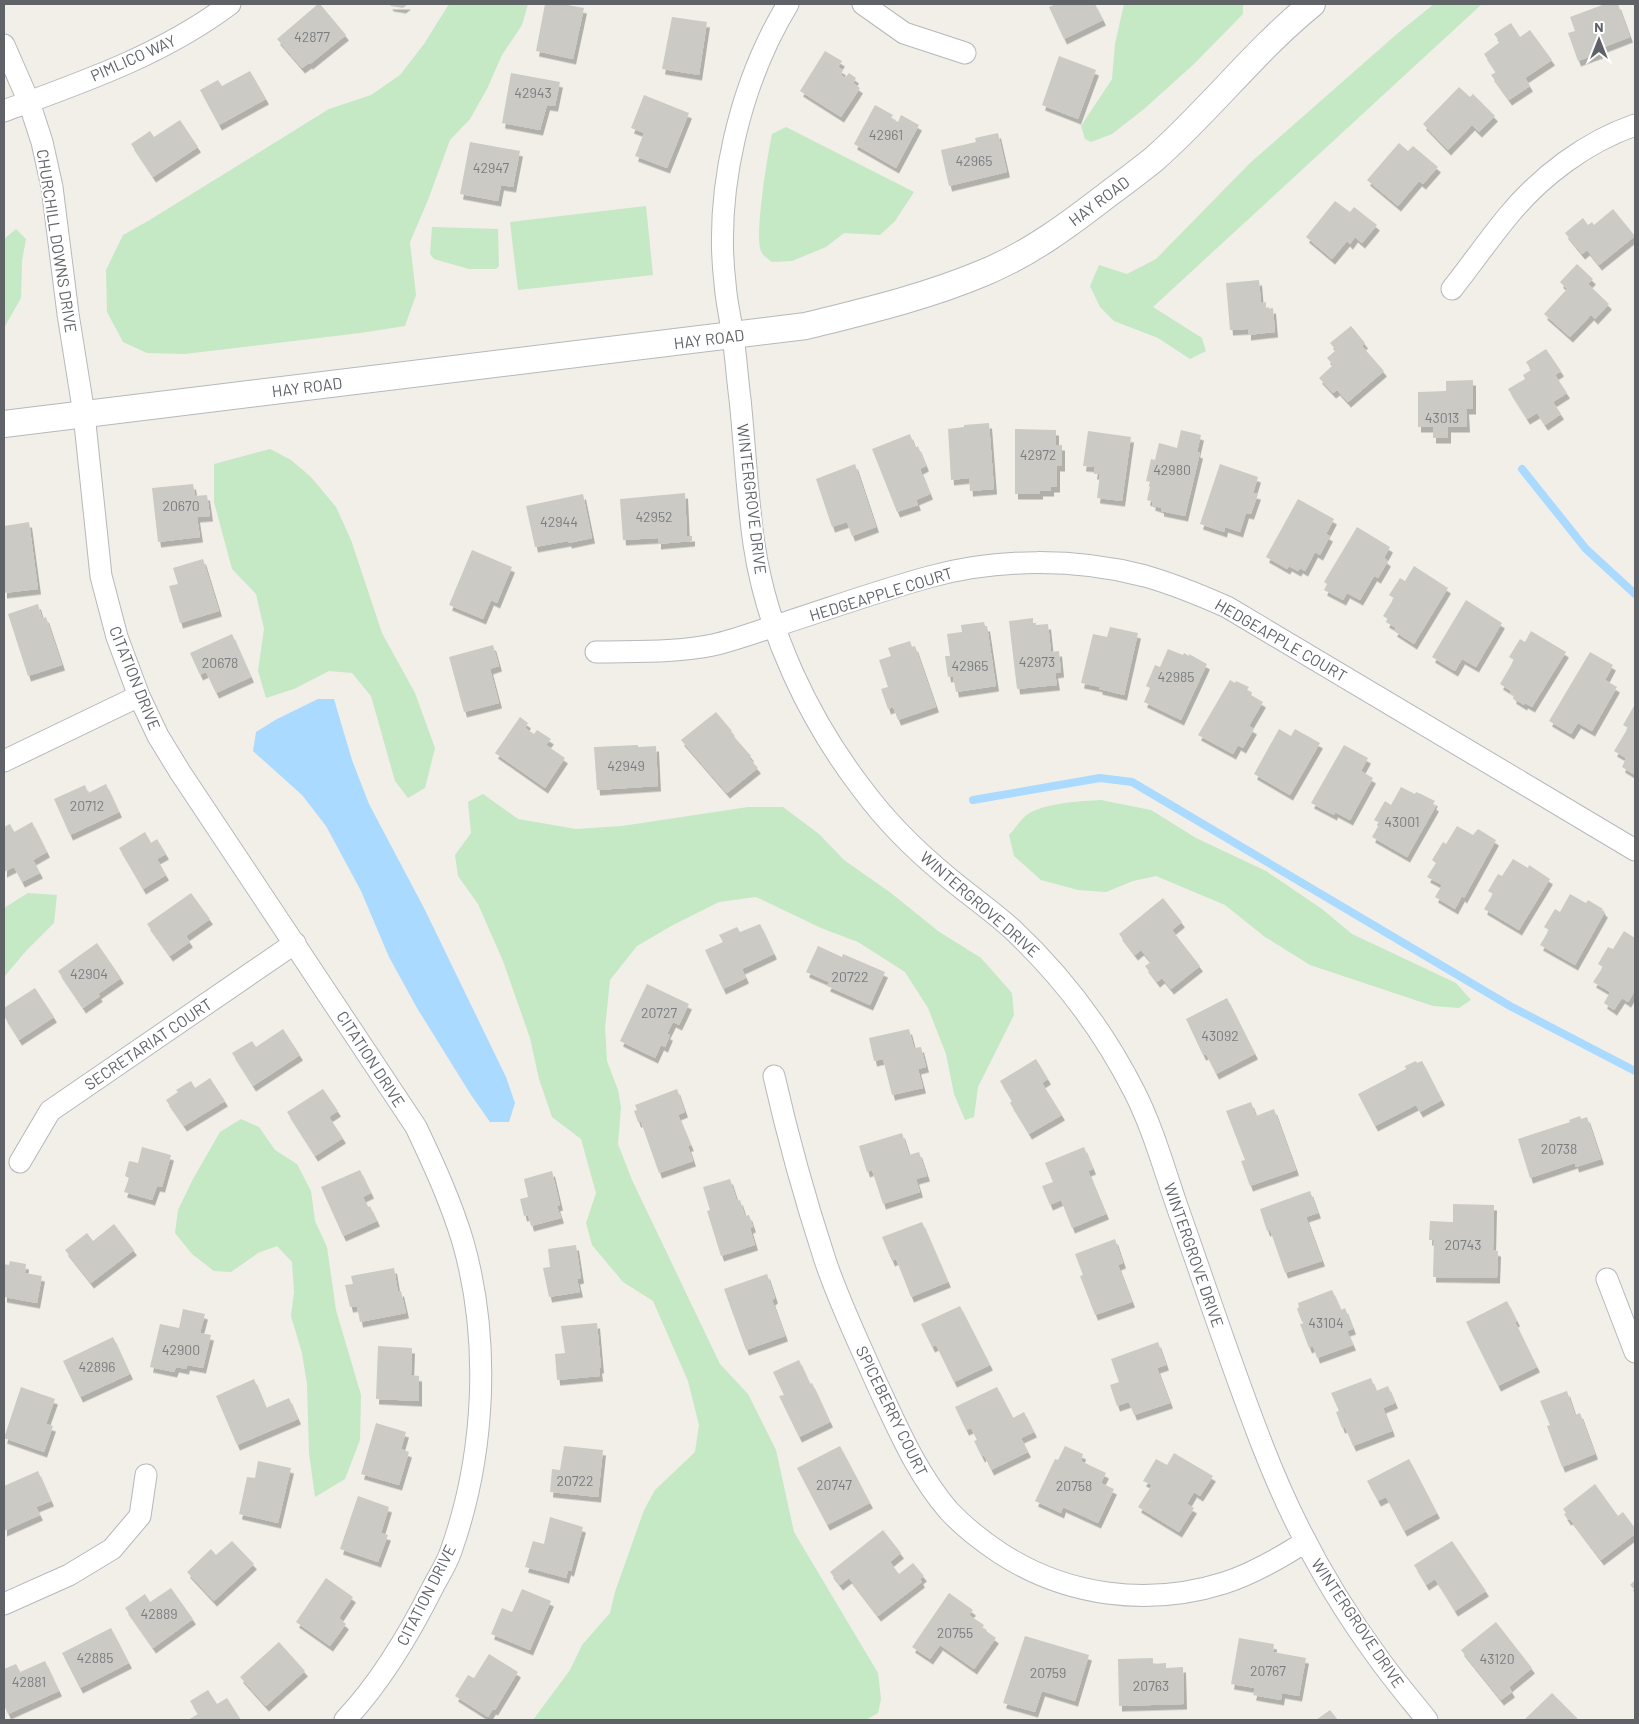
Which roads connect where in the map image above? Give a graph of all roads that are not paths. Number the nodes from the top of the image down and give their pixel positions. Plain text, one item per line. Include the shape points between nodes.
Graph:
1 (230, 4) edge
2 (788, 4) edge
3 (864, 4) edge
4 (1312, 4) edge
5 (4, 45) edge
6 (965, 53) dead end
7 (29, 102) junction
8 (4, 111) edge
9 (1635, 125) edge
10 (1452, 289) dead end
11 (733, 336) junction
12 (84, 414) junction
13 (4, 424) edge
14 (775, 626) junction
15 (596, 652) dead end
16 (139, 696) junction
17 (4, 760) edge
18 (1635, 850) edge
19 (295, 944) junction
20 (774, 1076) dead end
21 (20, 1162) dead end
22 (1607, 1279) dead end
23 (1635, 1352) edge
24 (146, 1475) dead end
25 (1305, 1542) junction
26 (4, 1604) edge
27 (345, 1720) edge
28 (1427, 1720) edge

1 - 7 street, PIMLICO WAY via 179,38 134,61
2 - 11 street, WINTERGROVE DRIVE via 760,59 732,149 723,241 724,282
3 - 6 street via 904,33
4 - 11 street, HAY ROAD via 1284,27 1152,160 1044,242 984,273 913,299 806,326
5 - 7 street, CHURCHILL DOWNS DRIVE
7 - 8 street, PIMLICO WAY
7 - 12 street, CHURCHILL DOWNS DRIVE via 52,186
9 - 10 street via 1588,147 1538,184 1509,215
11 - 12 street, HAY ROAD
11 - 14 street, WINTERGROVE DRIVE via 754,544
12 - 13 street, HAY ROAD
12 - 16 street, CITATION DRIVE via 101,576 117,637
14 - 15 street, HEDGEAPPLE COURT via 712,645
14 - 18 street, HEDGEAPPLE COURT via 929,577 972,568 1015,563 1059,563 1145,576 1186,589 1246,617
14 - 25 street, WINTERGROVE DRIVE via 800,689 831,746 863,790 889,822 940,871 1008,925 1043,960 1079,1002 1115,1055 1145,1115 1264,1448
16 - 17 street
16 - 19 street, CITATION DRIVE via 180,772
19 - 21 street, SECRETARIAT COURT via 50,1111
19 - 27 street, CITATION DRIVE via 416,1127 443,1184 463,1243 476,1305 480,1346 481,1388 476,1451 450,1552 422,1610 388,1666
20 - 25 street, SPICEBERRY COURT via 794,1160 826,1262 849,1321 904,1442 924,1479 950,1513 982,1541 1031,1571 1077,1588 1120,1595 1183,1593 1225,1582 1279,1558
22 - 23 street
24 - 26 street via 140,1516 112,1549 69,1575
25 - 28 street, WINTERGROVE DRIVE via 1378,1659

